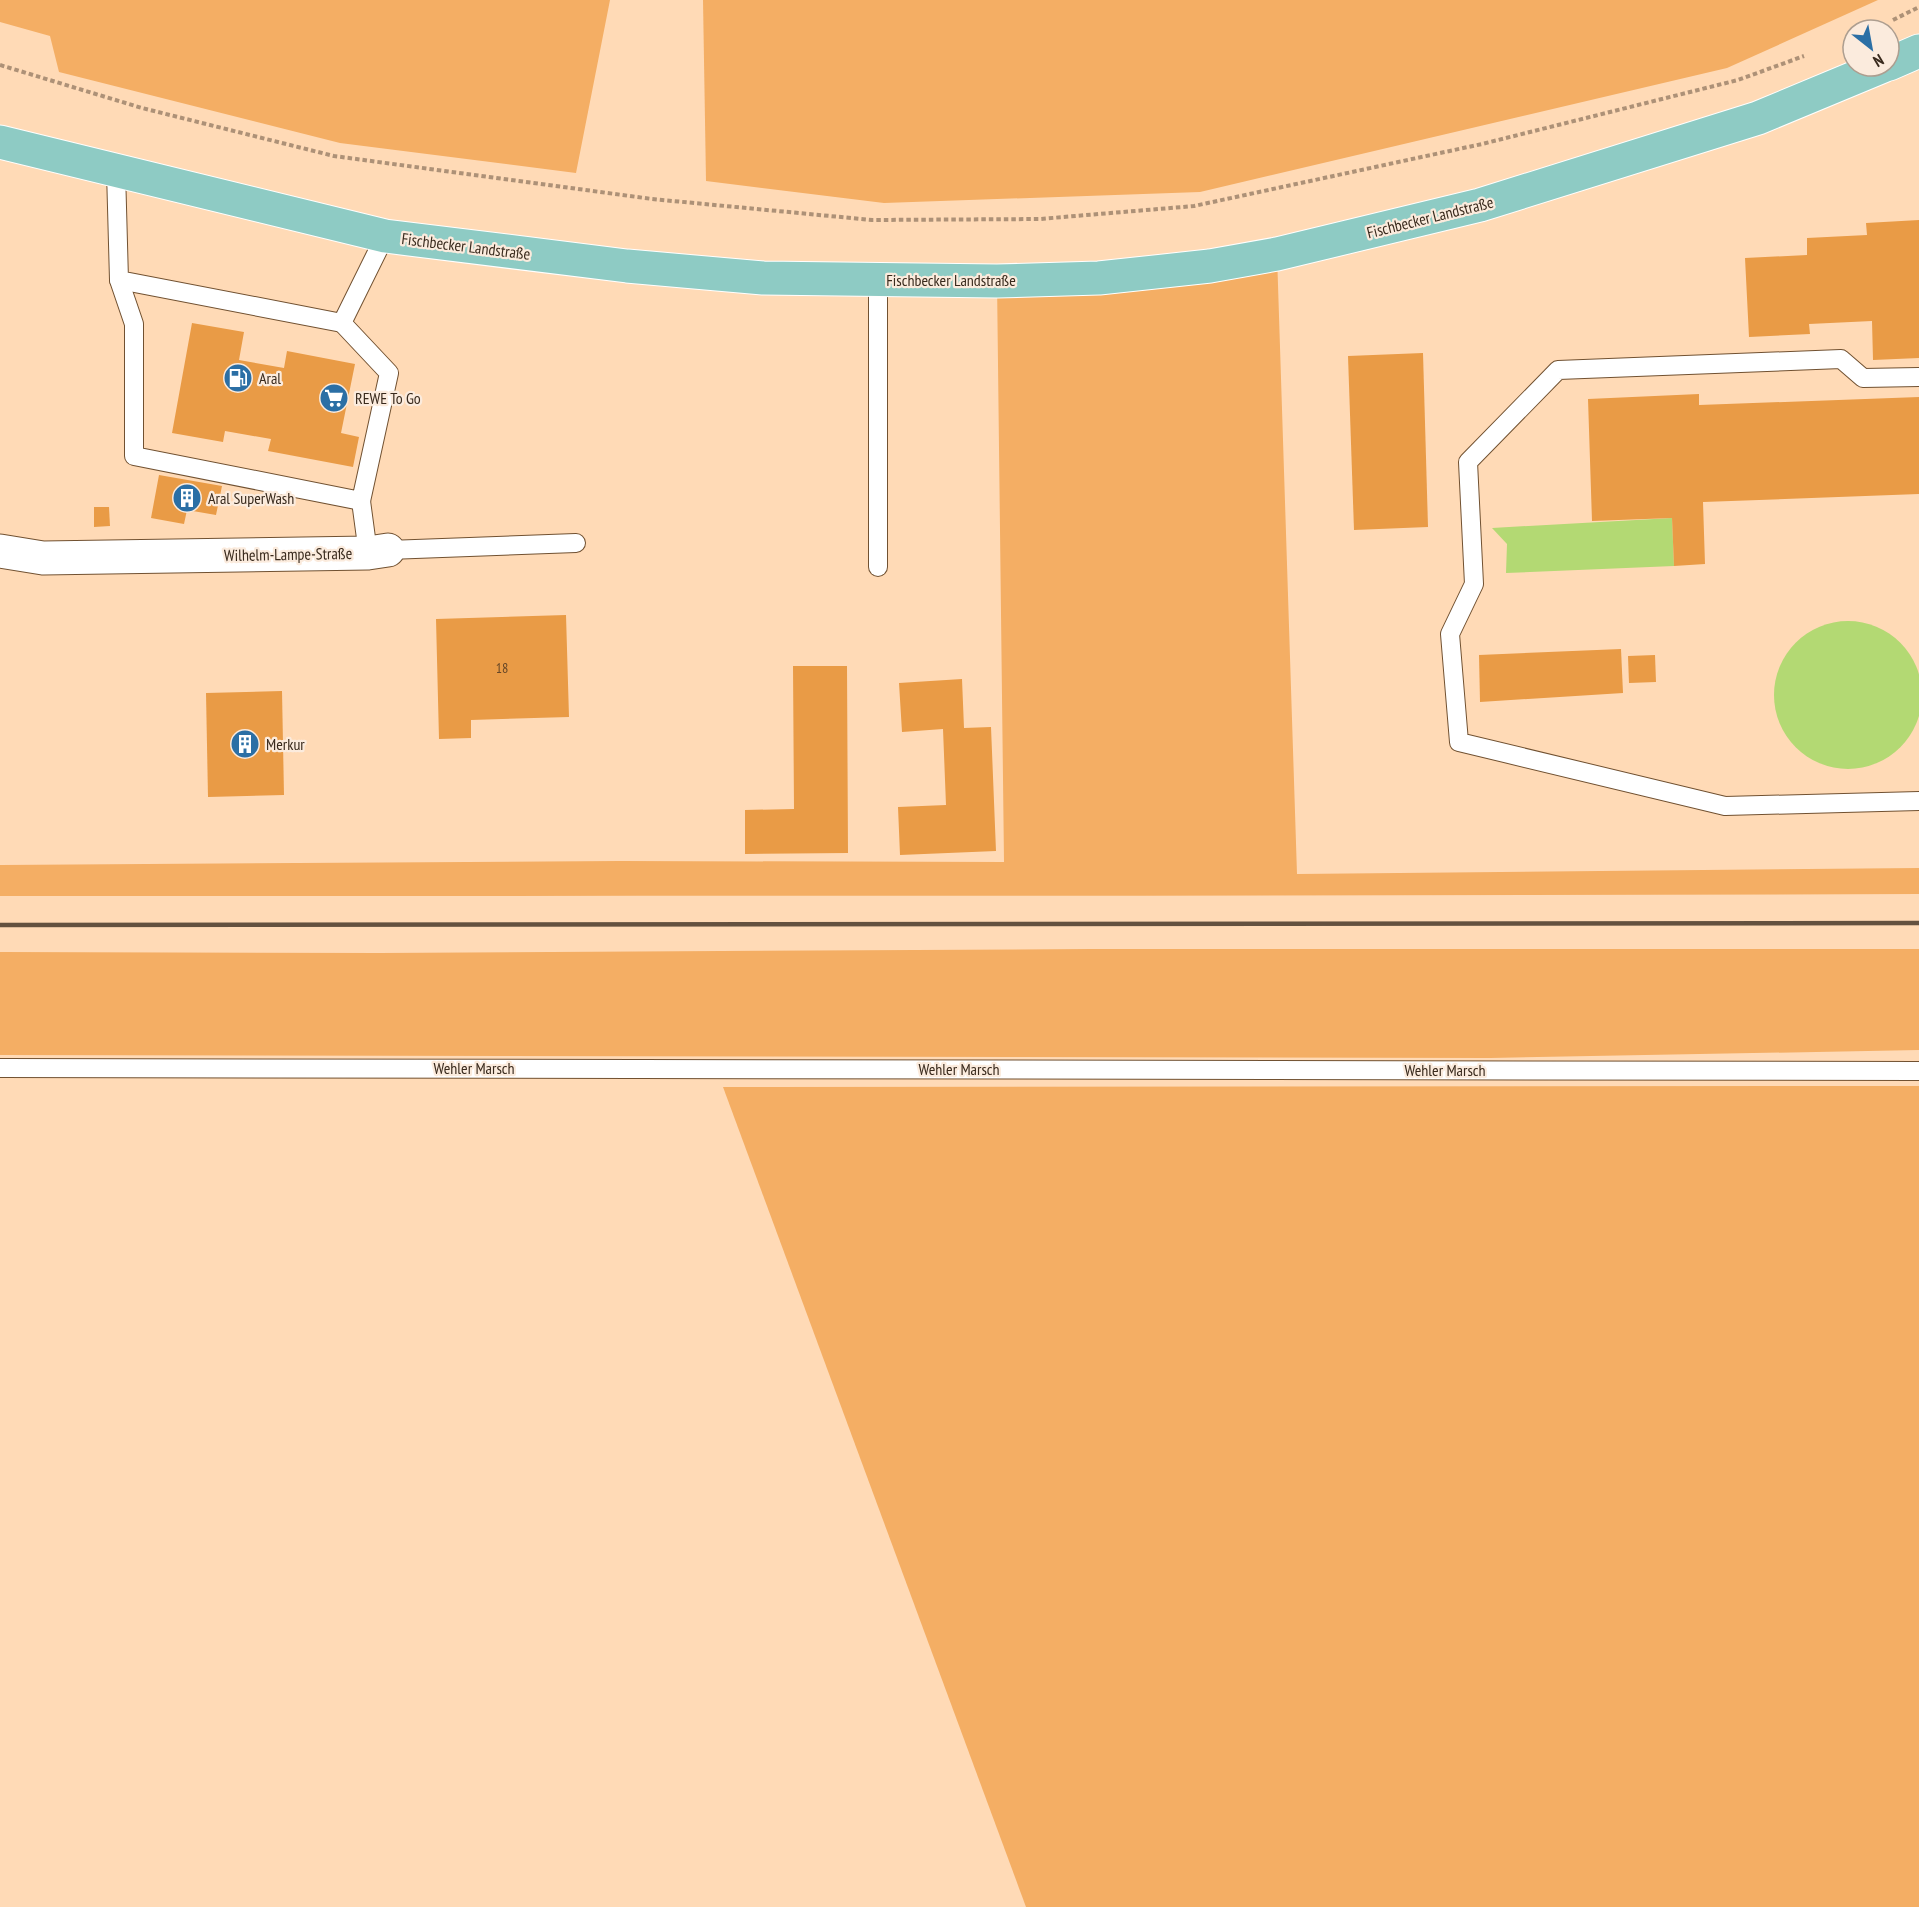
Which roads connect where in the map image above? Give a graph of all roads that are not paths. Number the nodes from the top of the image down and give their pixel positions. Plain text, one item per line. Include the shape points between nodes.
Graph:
1 (1919, 51) edge
2 (1901, 59) edge
3 (1854, 78) edge
4 (0, 142) edge
5 (116, 171) junction
6 (385, 236) junction
7 (120, 280) junction
8 (878, 280) junction
9 (342, 323) junction
10 (1919, 377) edge
11 (361, 501) junction
12 (576, 543) dead end
13 (0, 551) edge
14 (378, 552) junction
15 (878, 567) dead end
16 (1919, 801) edge
17 (0, 1068) edge
18 (1919, 1071) edge

1 - 2 main road
3 - 8 main road, Fischbecker Landstraße via 1758,118 1480,205 1277,254 1099,278
4 - 5 main road, Fischbecker Landstraße
5 - 6 main road, Fischbecker Landstraße
5 - 7 lane
6 - 8 main road, Fischbecker Landstraße via 627,266 763,278
6 - 9 lane
7 - 9 lane
7 - 11 lane via 134,324 134,456
8 - 15 lane
9 - 11 lane via 389,373
10 - 16 lane via 1863,378 1841,358 1558,370 1468,462 1474,584 1450,634 1459,742 1725,806
11 - 14 lane
12 - 14 lane, Wilhelm-Lampe-Straße
13 - 14 street, Wilhelm-Lampe-Straße via 43,558
17 - 18 lane, Wehler Marsch

